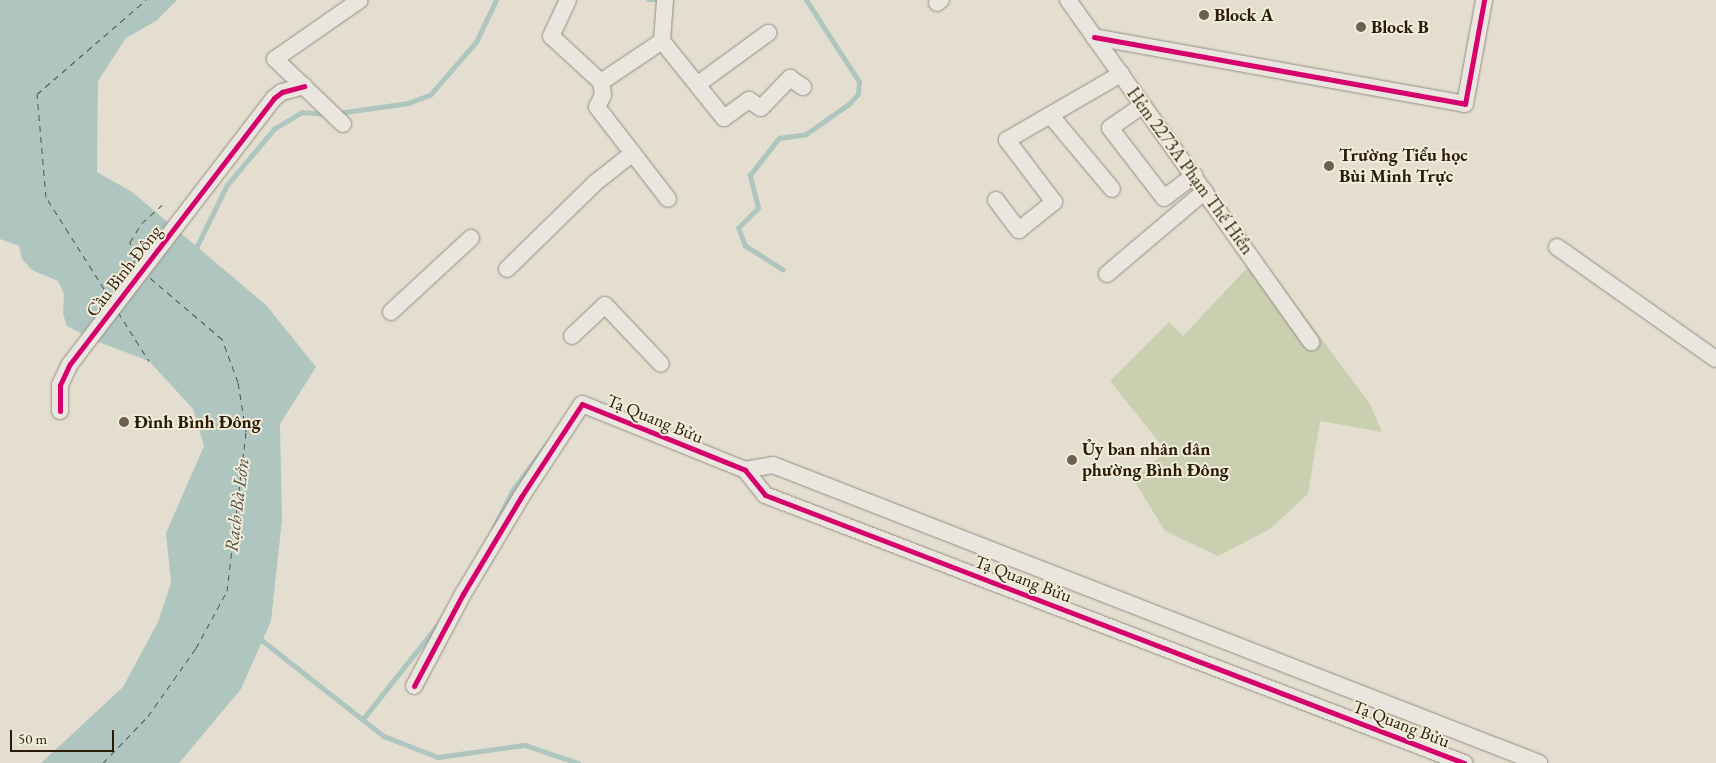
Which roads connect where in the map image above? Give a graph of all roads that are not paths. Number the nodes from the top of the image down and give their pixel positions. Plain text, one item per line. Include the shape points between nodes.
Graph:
1 (360, 0) edge
2 (568, 0) edge
3 (1068, 0) edge
4 (1484, 0) edge
5 (665, 4) edge
6 (768, 33) dead end
7 (1094, 37) junction
8 (662, 41) junction
9 (1121, 74) junction
10 (600, 82) junction
11 (698, 84) junction
12 (304, 86) junction
13 (803, 87) dead end
14 (1143, 105) junction
15 (1051, 116) junction
16 (343, 124) dead end
17 (633, 153) junction
18 (1194, 175) junction
19 (1112, 189) dead end
20 (1205, 191) junction
21 (668, 199) dead end
22 (996, 200) dead end
23 (471, 238) dead end
24 (1557, 247) dead end
25 (508, 269) dead end
26 (1106, 274) dead end
27 (391, 312) dead end
28 (572, 336) dead end
29 (1311, 342) dead end
30 (1716, 359) edge
31 (661, 364) dead end
32 (60, 412) dead end
33 (746, 470) junction
34 (1069, 581) junction
35 (1059, 608) junction
36 (414, 686) dead end
37 (1499, 756) edge
38 (1464, 763) edge
39 (1539, 763) edge

1 - 12 street via 275,59
2 - 10 street via 551,36
3 - 7 street, Hẻm 2273A Phạm Thế Hiển
4 - 7 street via 1465,104
5 - 8 street
6 - 11 street
7 - 9 street, Hẻm 2273A Phạm Thế Hiển
8 - 10 street
8 - 11 street
9 - 14 street, Hẻm 2273A Phạm Thế Hiển
9 - 15 street
10 - 17 street via 603,95 597,107
11 - 13 street via 724,118 749,100 761,108 790,78
12 - 16 street
12 - 32 street, Cầu Bình Đông via 282,92 274,98 70,364 60,385
14 - 18 street, Hẻm 2273A Phạm Thế Hiển
14 - 18 street via 1110,128 1164,198
15 - 19 street
15 - 22 street via 1007,140 1054,202 1019,230
17 - 21 street
17 - 25 street via 596,183
18 - 20 street, Hẻm 2273A Phạm Thế Hiển
20 - 26 street
20 - 29 street, Hẻm 2273A Phạm Thế Hiển
23 - 27 street
24 - 30 street
28 - 31 street via 605,305
33 - 34 street, Tạ Quang Bửu via 772,465
33 - 35 street, Tạ Quang Bửu via 765,495
33 - 36 street, Tạ Quang Bửu via 582,404 516,505
34 - 35 street
34 - 37 street, Tạ Quang Bửu
35 - 38 street, Tạ Quang Bửu
37 - 39 street, Tạ Quang Bửu

